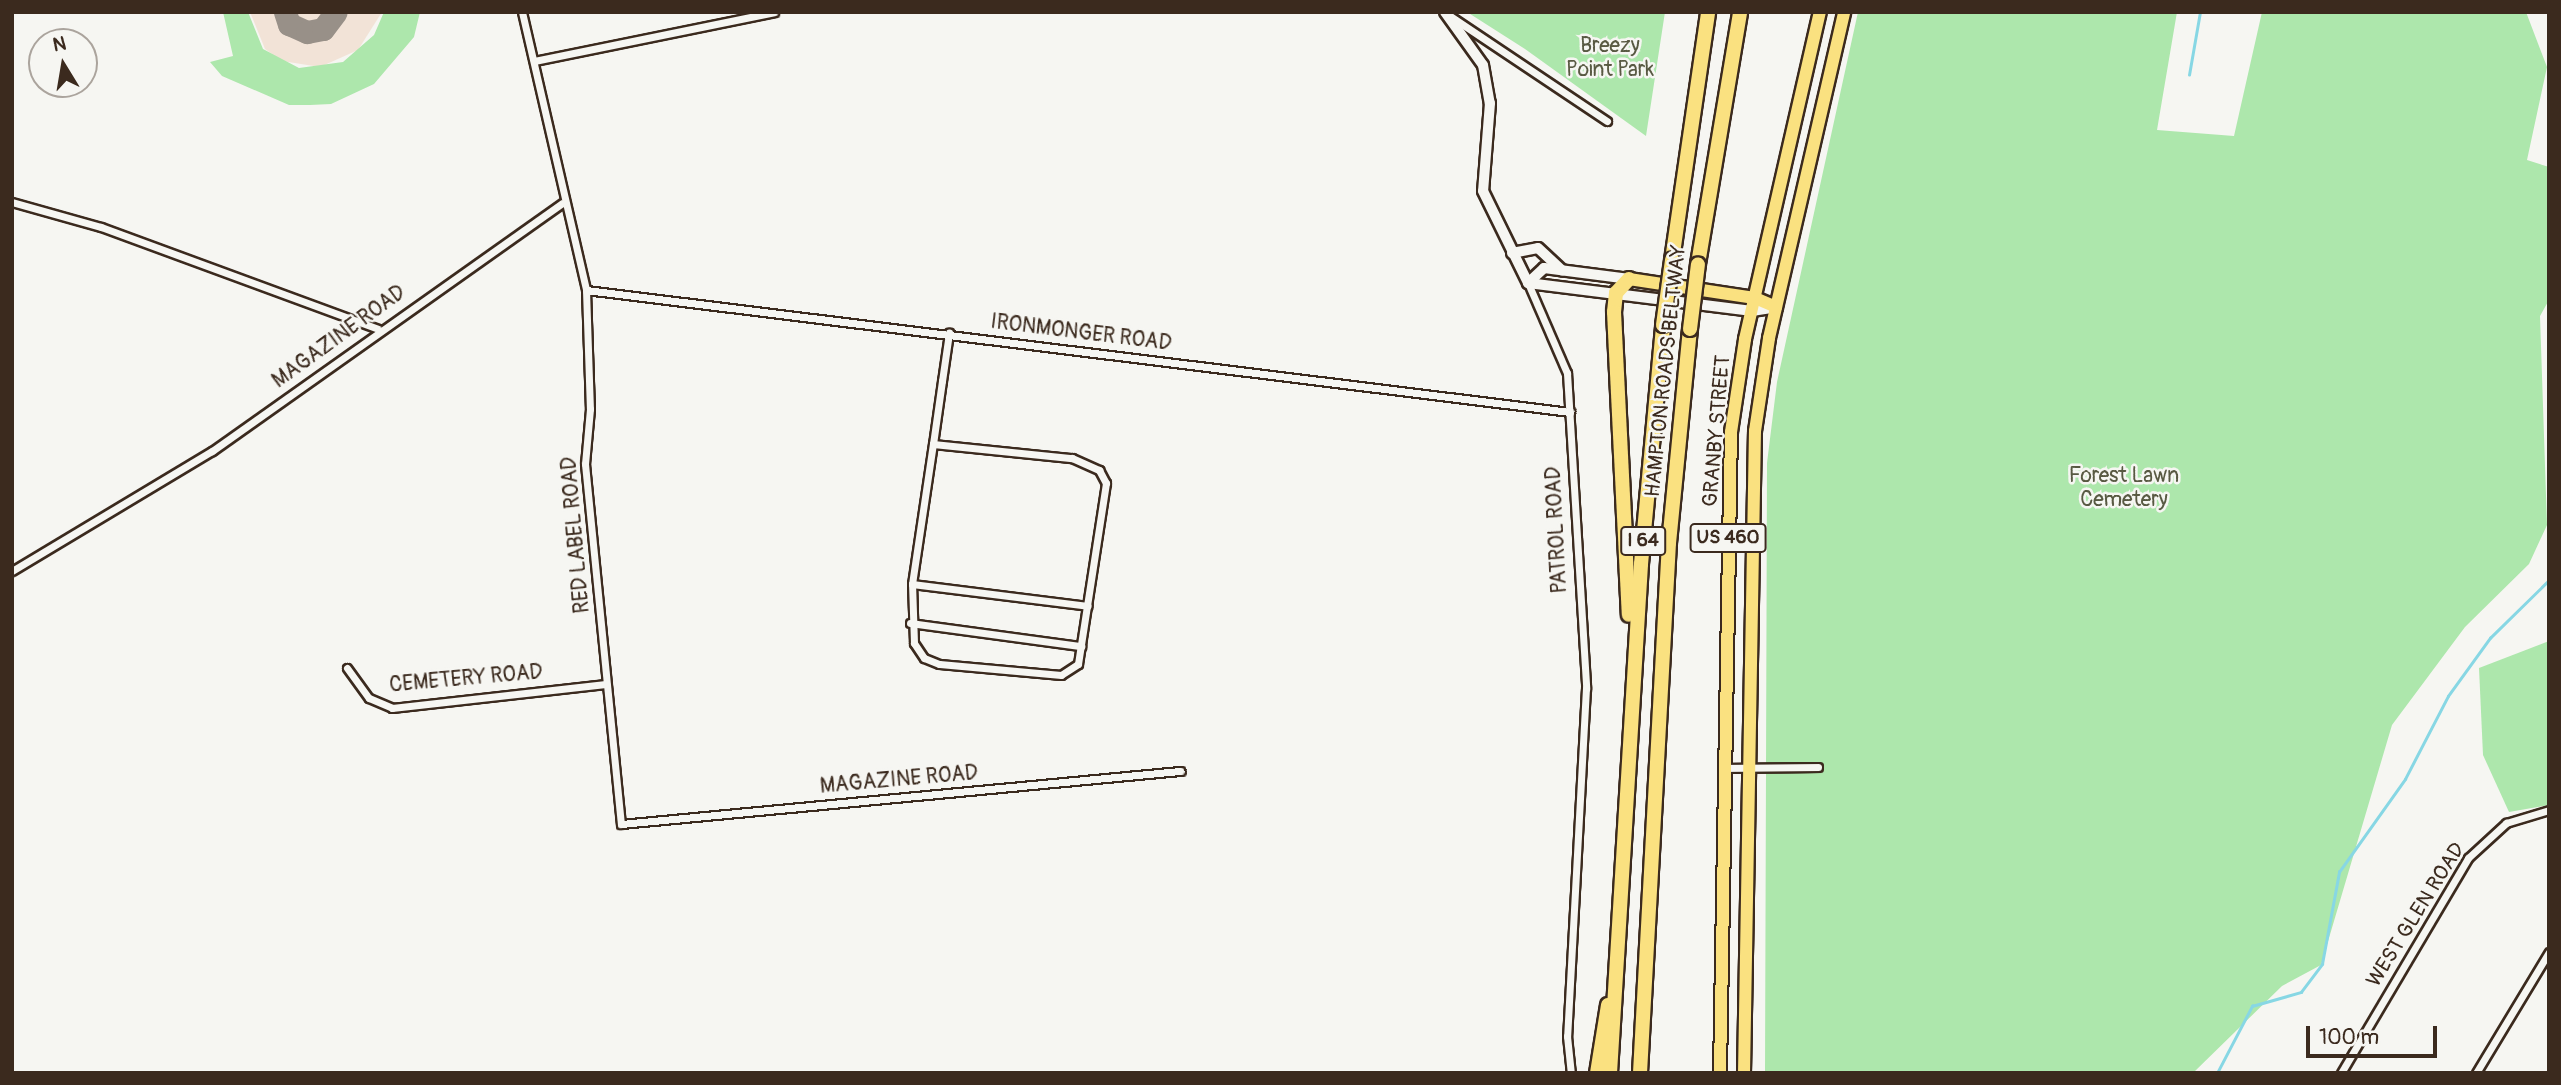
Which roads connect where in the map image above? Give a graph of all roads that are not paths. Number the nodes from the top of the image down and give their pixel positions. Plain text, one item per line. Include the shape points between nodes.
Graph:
1 (522, 12) edge
2 (774, 12) edge
3 (1740, 12) edge
4 (1820, 12) edge
5 (1835, 12) edge
6 (1844, 12) edge
7 (1447, 14) edge
8 (1707, 19) edge
9 (1837, 47) junction
10 (534, 61) junction
11 (1607, 121) dead end
12 (12, 202) edge
13 (562, 203) junction
14 (1512, 253) junction
15 (1562, 270) junction
16 (1629, 279) junction
17 (1528, 283) junction
18 (586, 290) junction
19 (1616, 293) junction
20 (1753, 304) junction
21 (1776, 307) junction
22 (378, 329) junction
23 (949, 333) junction
24 (1570, 412) junction
25 (933, 444) junction
26 (12, 571) edge
27 (912, 584) junction
28 (1088, 606) junction
29 (910, 623) junction
30 (1081, 646) junction
31 (347, 668) dead end
32 (606, 684) junction
33 (1629, 757) junction
34 (1748, 767) junction
35 (1818, 767) dead end
36 (1722, 768) junction
37 (1180, 771) dead end
38 (2549, 810) edge
39 (621, 824) joint
40 (2549, 952) edge
41 (1643, 965) junction
42 (1616, 977) junction
43 (1641, 1014) junction
44 (1571, 1073) edge
45 (1597, 1073) edge
46 (1610, 1073) edge
47 (1633, 1073) edge
48 (1640, 1073) edge
49 (1647, 1073) edge
50 (1720, 1073) edge
51 (1744, 1073) edge
52 (2341, 1073) edge
53 (2476, 1073) edge

1 - 10 street
2 - 10 street
3 - 41 highway, HAMPTON ROADS BELTWAY / I 64, bridge via 1690,329 1669,543
4 - 20 main road, GRANBY STREET / US 460
5 - 9 main road
6 - 9 main road, GRANBY STREET / US 460
7 - 11 street, PATROL ROAD
7 - 14 street, PATROL ROAD via 1471,41 1488,82 1481,179
8 - 33 highway, HAMPTON ROADS BELTWAY / I 64, bridge via 1663,325
9 - 21 main road, GRANBY STREET / US 460
10 - 13 street
12 - 22 street via 102,227
13 - 18 street, RED LABEL ROAD
13 - 22 street, MAGAZINE ROAD
14 - 15 street via 1538,248
14 - 17 street, PATROL ROAD
15 - 16 street
15 - 17 street via 1542,269
16 - 19 highway
16 - 20 main road
17 - 19 street
17 - 24 street, PATROL ROAD via 1558,344
18 - 23 street, IRONMONGER ROAD
18 - 32 street, RED LABEL ROAD via 590,409 584,464
19 - 20 street
19 - 33 highway
20 - 21 main road
20 - 36 main road, GRANBY STREET / US 460 via 1731,443
21 - 34 main road, GRANBY STREET / US 460 via 1755,431
22 - 26 street, MAGAZINE ROAD via 212,451
23 - 24 street, IRONMONGER ROAD
23 - 25 street
24 - 44 street, PATROL ROAD via 1587,688 1567,1036
25 - 27 street
25 - 28 street via 1072,458 1098,470 1106,483
27 - 28 street
27 - 29 street
28 - 30 street
29 - 30 street
29 - 30 street via 924,658 1038,678 1060,675 1078,664
31 - 32 street, CEMETERY ROAD via 369,698 392,708
32 - 39 street, RED LABEL ROAD
33 - 42 highway, HAMPTON ROADS BELTWAY / I 64
34 - 35 street
34 - 36 street
34 - 51 main road, GRANBY STREET / US 460
36 - 50 main road, GRANBY STREET / US 460
37 - 39 street, MAGAZINE ROAD
38 - 52 street, WEST GLEN ROAD via 2506,822 2468,858
40 - 53 street
41 - 43 highway, HAMPTON ROADS BELTWAY / I 64
41 - 49 highway
42 - 45 highway via 1599,1038
42 - 46 highway, HAMPTON ROADS BELTWAY / I 64
43 - 47 highway, I 64
43 - 48 highway, HAMPTON ROADS BELTWAY / I 64

